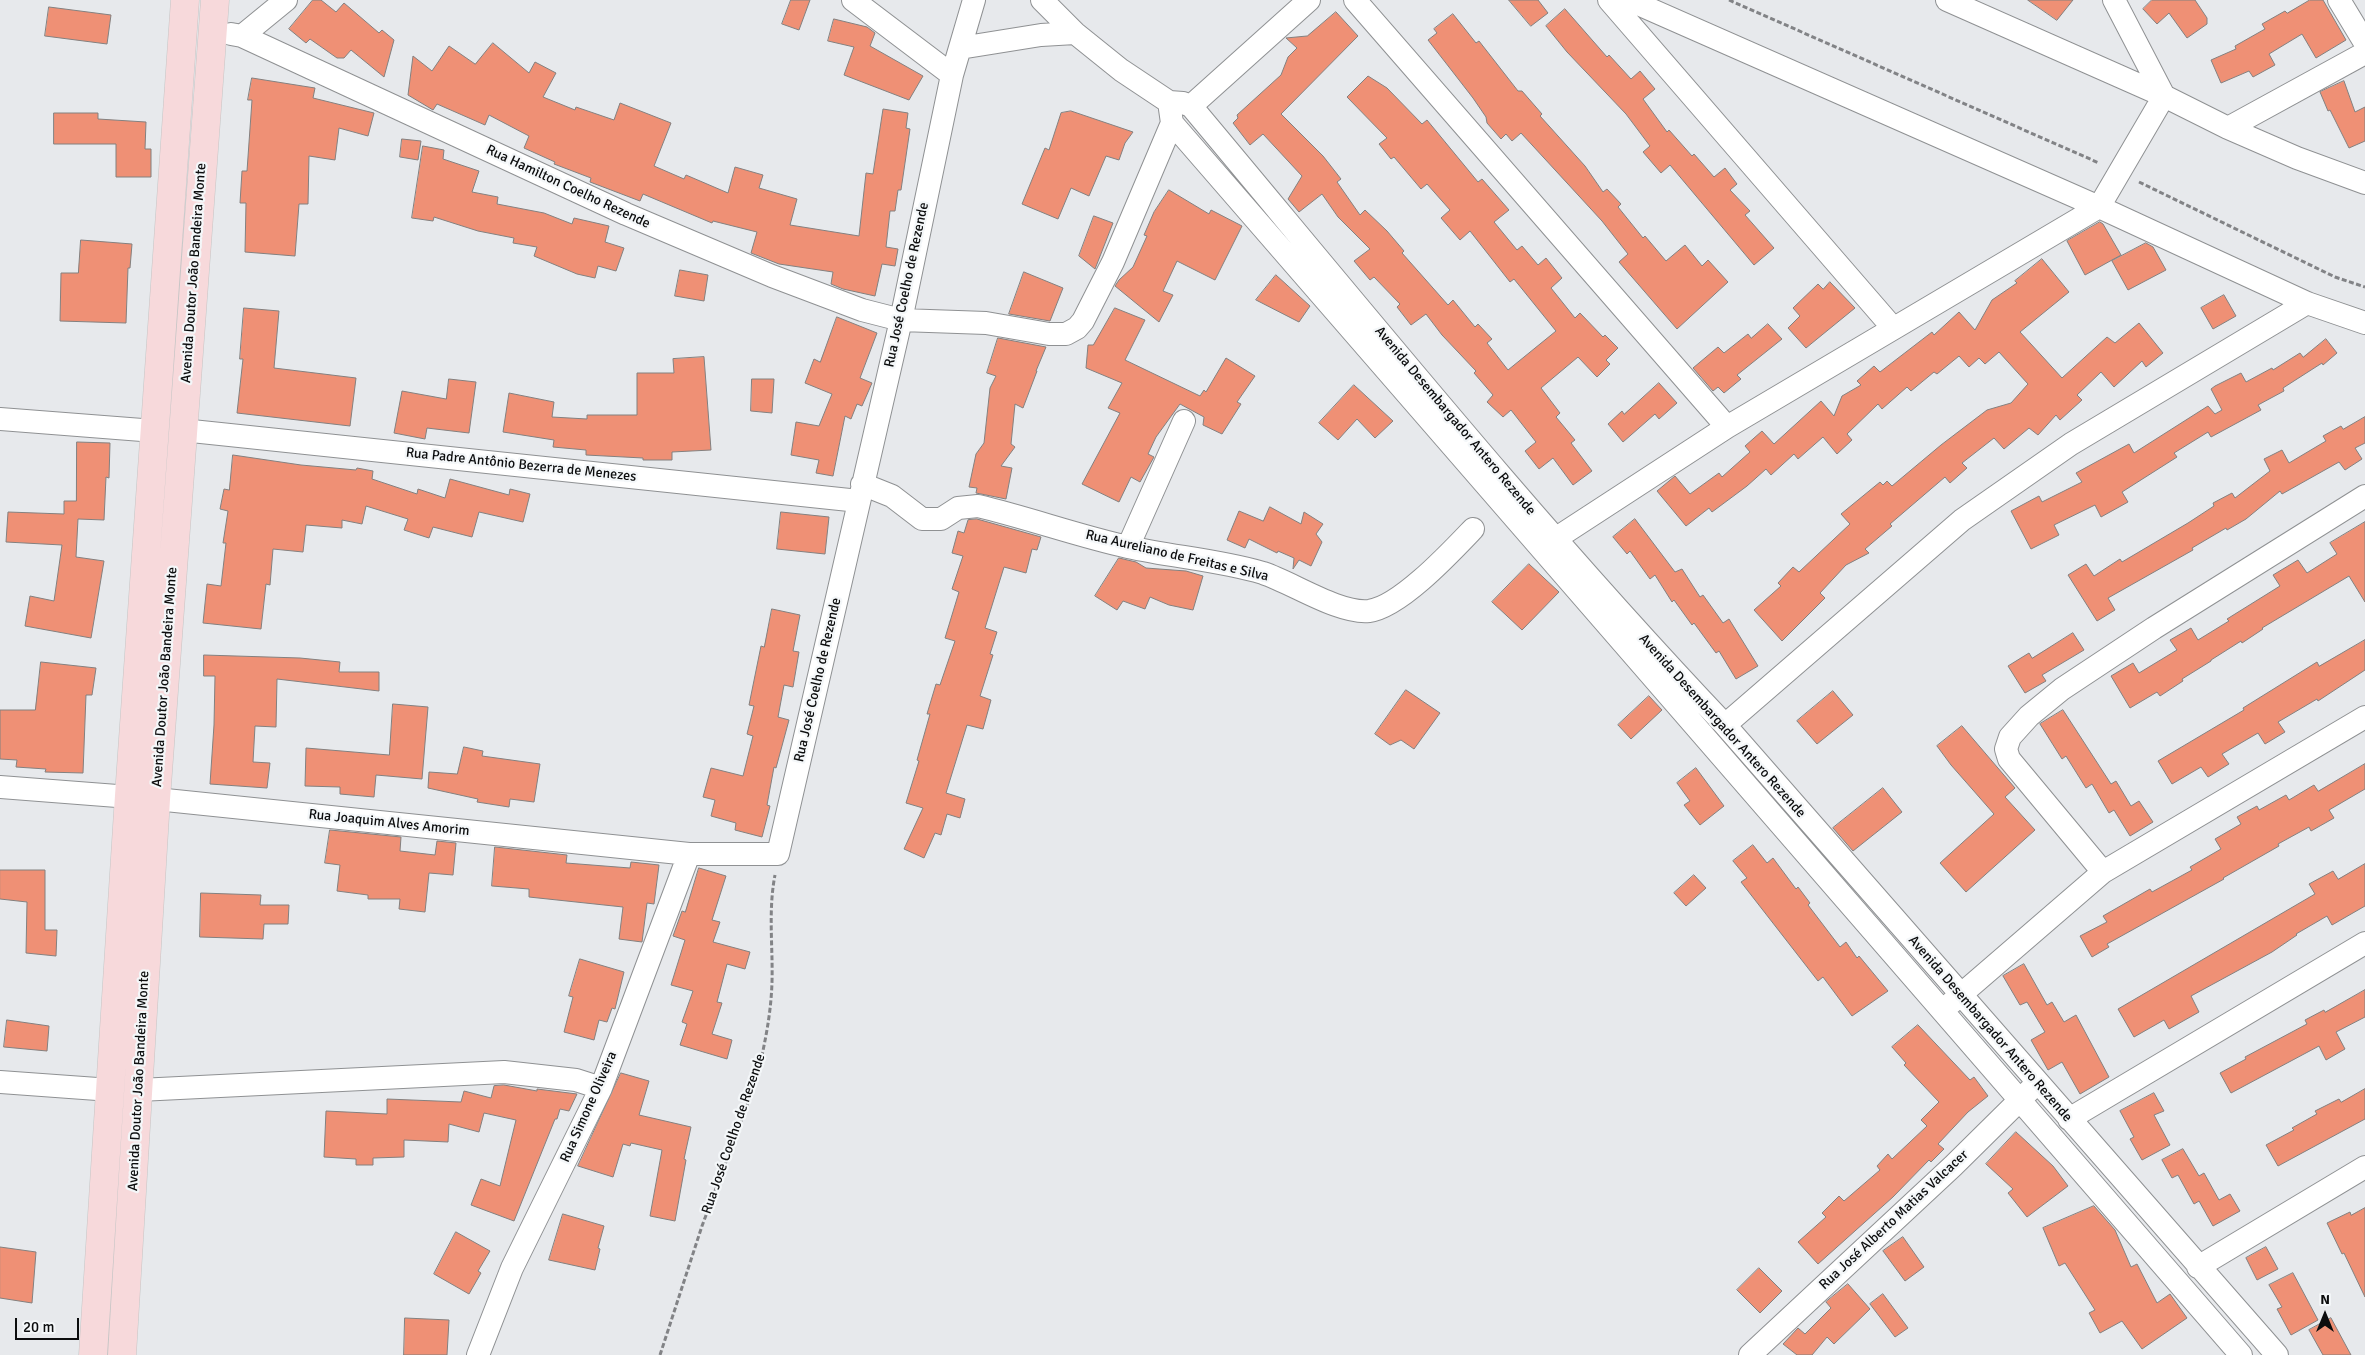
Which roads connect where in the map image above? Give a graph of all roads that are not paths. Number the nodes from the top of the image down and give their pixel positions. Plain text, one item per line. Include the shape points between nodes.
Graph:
1 (185, 0) edge
2 (215, 0) edge
3 (286, 0) edge
4 (853, 0) edge
5 (974, 0) edge
6 (1042, 0) edge
7 (1309, 0) edge
8 (1355, 0) edge
9 (1609, 0) edge
10 (1629, 0) edge
11 (1947, 0) edge
12 (2114, 0) edge
13 (2339, 0) edge
14 (213, 29) junction
15 (1075, 33) junction
16 (242, 36) junction
17 (2365, 43) edge
18 (960, 48) junction
19 (2365, 53) edge
20 (952, 75) junction
21 (2164, 96) junction
22 (1191, 106) junction
23 (1170, 112) junction
24 (2228, 128) junction
25 (2365, 183) edge
26 (2098, 207) junction
27 (170, 234) junction
28 (197, 236) junction
29 (1326, 284) junction
30 (2307, 303) junction
31 (901, 320) junction
32 (2365, 323) edge
33 (1893, 328) junction
34 (0, 419) edge
35 (1184, 421) dead end
36 (1727, 427) junction
37 (182, 430) junction
38 (154, 431) junction
39 (861, 492) junction
40 (2365, 496) edge
41 (1473, 529) dead end
42 (1555, 539) junction
43 (1128, 547) junction
44 (1583, 583) junction
45 (1633, 640) junction
46 (2365, 717) edge
47 (1724, 725) junction
48 (0, 787) edge
49 (129, 796) junction
50 (156, 798) junction
51 (1818, 832) junction
52 (1800, 847) junction
53 (689, 854) junction
54 (778, 854) joint
55 (2103, 872) junction
56 (2365, 943) edge
57 (1960, 995) junction
58 (1942, 1012) junction
59 (0, 1082) edge
60 (2037, 1083) junction
61 (601, 1088) junction
62 (111, 1090) junction
63 (138, 1090) junction
64 (2020, 1100) junction
65 (2069, 1119) junction
66 (2365, 1167) edge
67 (2198, 1267) junction
68 (93, 1355) edge
69 (122, 1355) edge
70 (478, 1355) edge
71 (1750, 1355) edge
72 (2241, 1355) edge
73 (2277, 1355) edge

1 - 27 main road, Avenida Doutor João Bandeira Monte
2 - 14 main road, Avenida Doutor João Bandeira Monte
3 - 16 street
4 - 20 street
5 - 18 street, Rua José Coelho de Rezende
6 - 15 street, Avenida Desembargador Antero Rezende
7 - 22 street
8 - 36 street
9 - 33 street
10 - 26 street
11 - 21 street
12 - 21 street
13 - 17 street
14 - 16 street, Rua Hamilton Coelho Rezende
14 - 28 main road, Avenida Doutor João Bandeira Monte
15 - 18 street
15 - 23 street, Avenida Desembargador Antero Rezende
16 - 31 street, Rua Hamilton Coelho Rezende via 653,226 822,296
18 - 20 street, Rua José Coelho de Rezende
19 - 24 street
20 - 31 street, Rua José Coelho de Rezende
21 - 24 street
21 - 26 street
22 - 23 street, Avenida Desembargador Antero Rezende via 1183,103
22 - 29 street, Avenida Desembargador Antero Rezende
23 - 29 street, Avenida Desembargador Antero Rezende
23 - 31 street, Rua Hamilton Coelho Rezende via 1112,262 1077,328 1066,334 1049,334 986,323
24 - 25 street
26 - 30 street
26 - 33 street
27 - 28 main road
27 - 38 main road, Avenida Doutor João Bandeira Monte
28 - 37 main road, Avenida Doutor João Bandeira Monte
29 - 42 street, Avenida Desembargador Antero Rezende
29 - 44 street, Avenida Desembargador Antero Rezende
30 - 32 street
30 - 47 street via 2071,444 1962,520
31 - 39 street, Rua José Coelho de Rezende
33 - 36 street
34 - 38 street
35 - 43 street
36 - 42 street
37 - 39 street, Rua Padre Antônio Bezerra de Menezes
37 - 50 main road, Avenida Doutor João Bandeira Monte
38 - 49 main road, Avenida Doutor João Bandeira Monte
39 - 43 street, Rua Aureliano de Freitas e Silva via 892,496 922,519 941,519 958,508 978,506
39 - 54 street, Rua José Coelho de Rezende
40 - 55 street via 2092,668 2029,716 2010,737 2006,749 2009,759
41 - 43 street, Rua Aureliano de Freitas e Silva via 1411,588 1370,611 1340,606 1241,567
42 - 44 street, Avenida Desembargador Antero Rezende
44 - 45 street, Avenida Desembargador Antero Rezende
45 - 47 street, Avenida Desembargador Antero Rezende
45 - 52 street, Avenida Desembargador Antero Rezende
46 - 55 street
47 - 51 street, Avenida Desembargador Antero Rezende
48 - 49 street, Rua Joaquim Alves Amorim
49 - 50 street, Rua Joaquim Alves Amorim
49 - 62 main road, Avenida Doutor João Bandeira Monte
50 - 53 street, Rua Joaquim Alves Amorim
50 - 63 main road, Avenida Doutor João Bandeira Monte
51 - 52 street
51 - 57 street, Avenida Desembargador Antero Rezende
52 - 58 street, Avenida Desembargador Antero Rezende
53 - 54 street, Rua Joaquim Alves Amorim
53 - 61 street, Rua Simone Oliveira
55 - 57 street
56 - 65 street
57 - 58 street
57 - 60 street, Avenida Desembargador Antero Rezende
58 - 64 street, Avenida Desembargador Antero Rezende
59 - 62 street
60 - 64 street, Rua José Alberto Matias Valcacer
60 - 65 street, Avenida Desembargador Antero Rezende
61 - 63 street via 576,1080 504,1072
61 - 70 street, Rua Simone Oliveira via 512,1268
62 - 68 main road, Avenida Doutor João Bandeira Monte
63 - 69 main road, Avenida Doutor João Bandeira Monte
64 - 71 street, Rua José Alberto Matias Valcacer
64 - 72 street, Avenida Desembargador Antero Rezende
65 - 67 street, Avenida Desembargador Antero Rezende
66 - 67 street
67 - 73 street, Avenida Desembargador Antero Rezende

